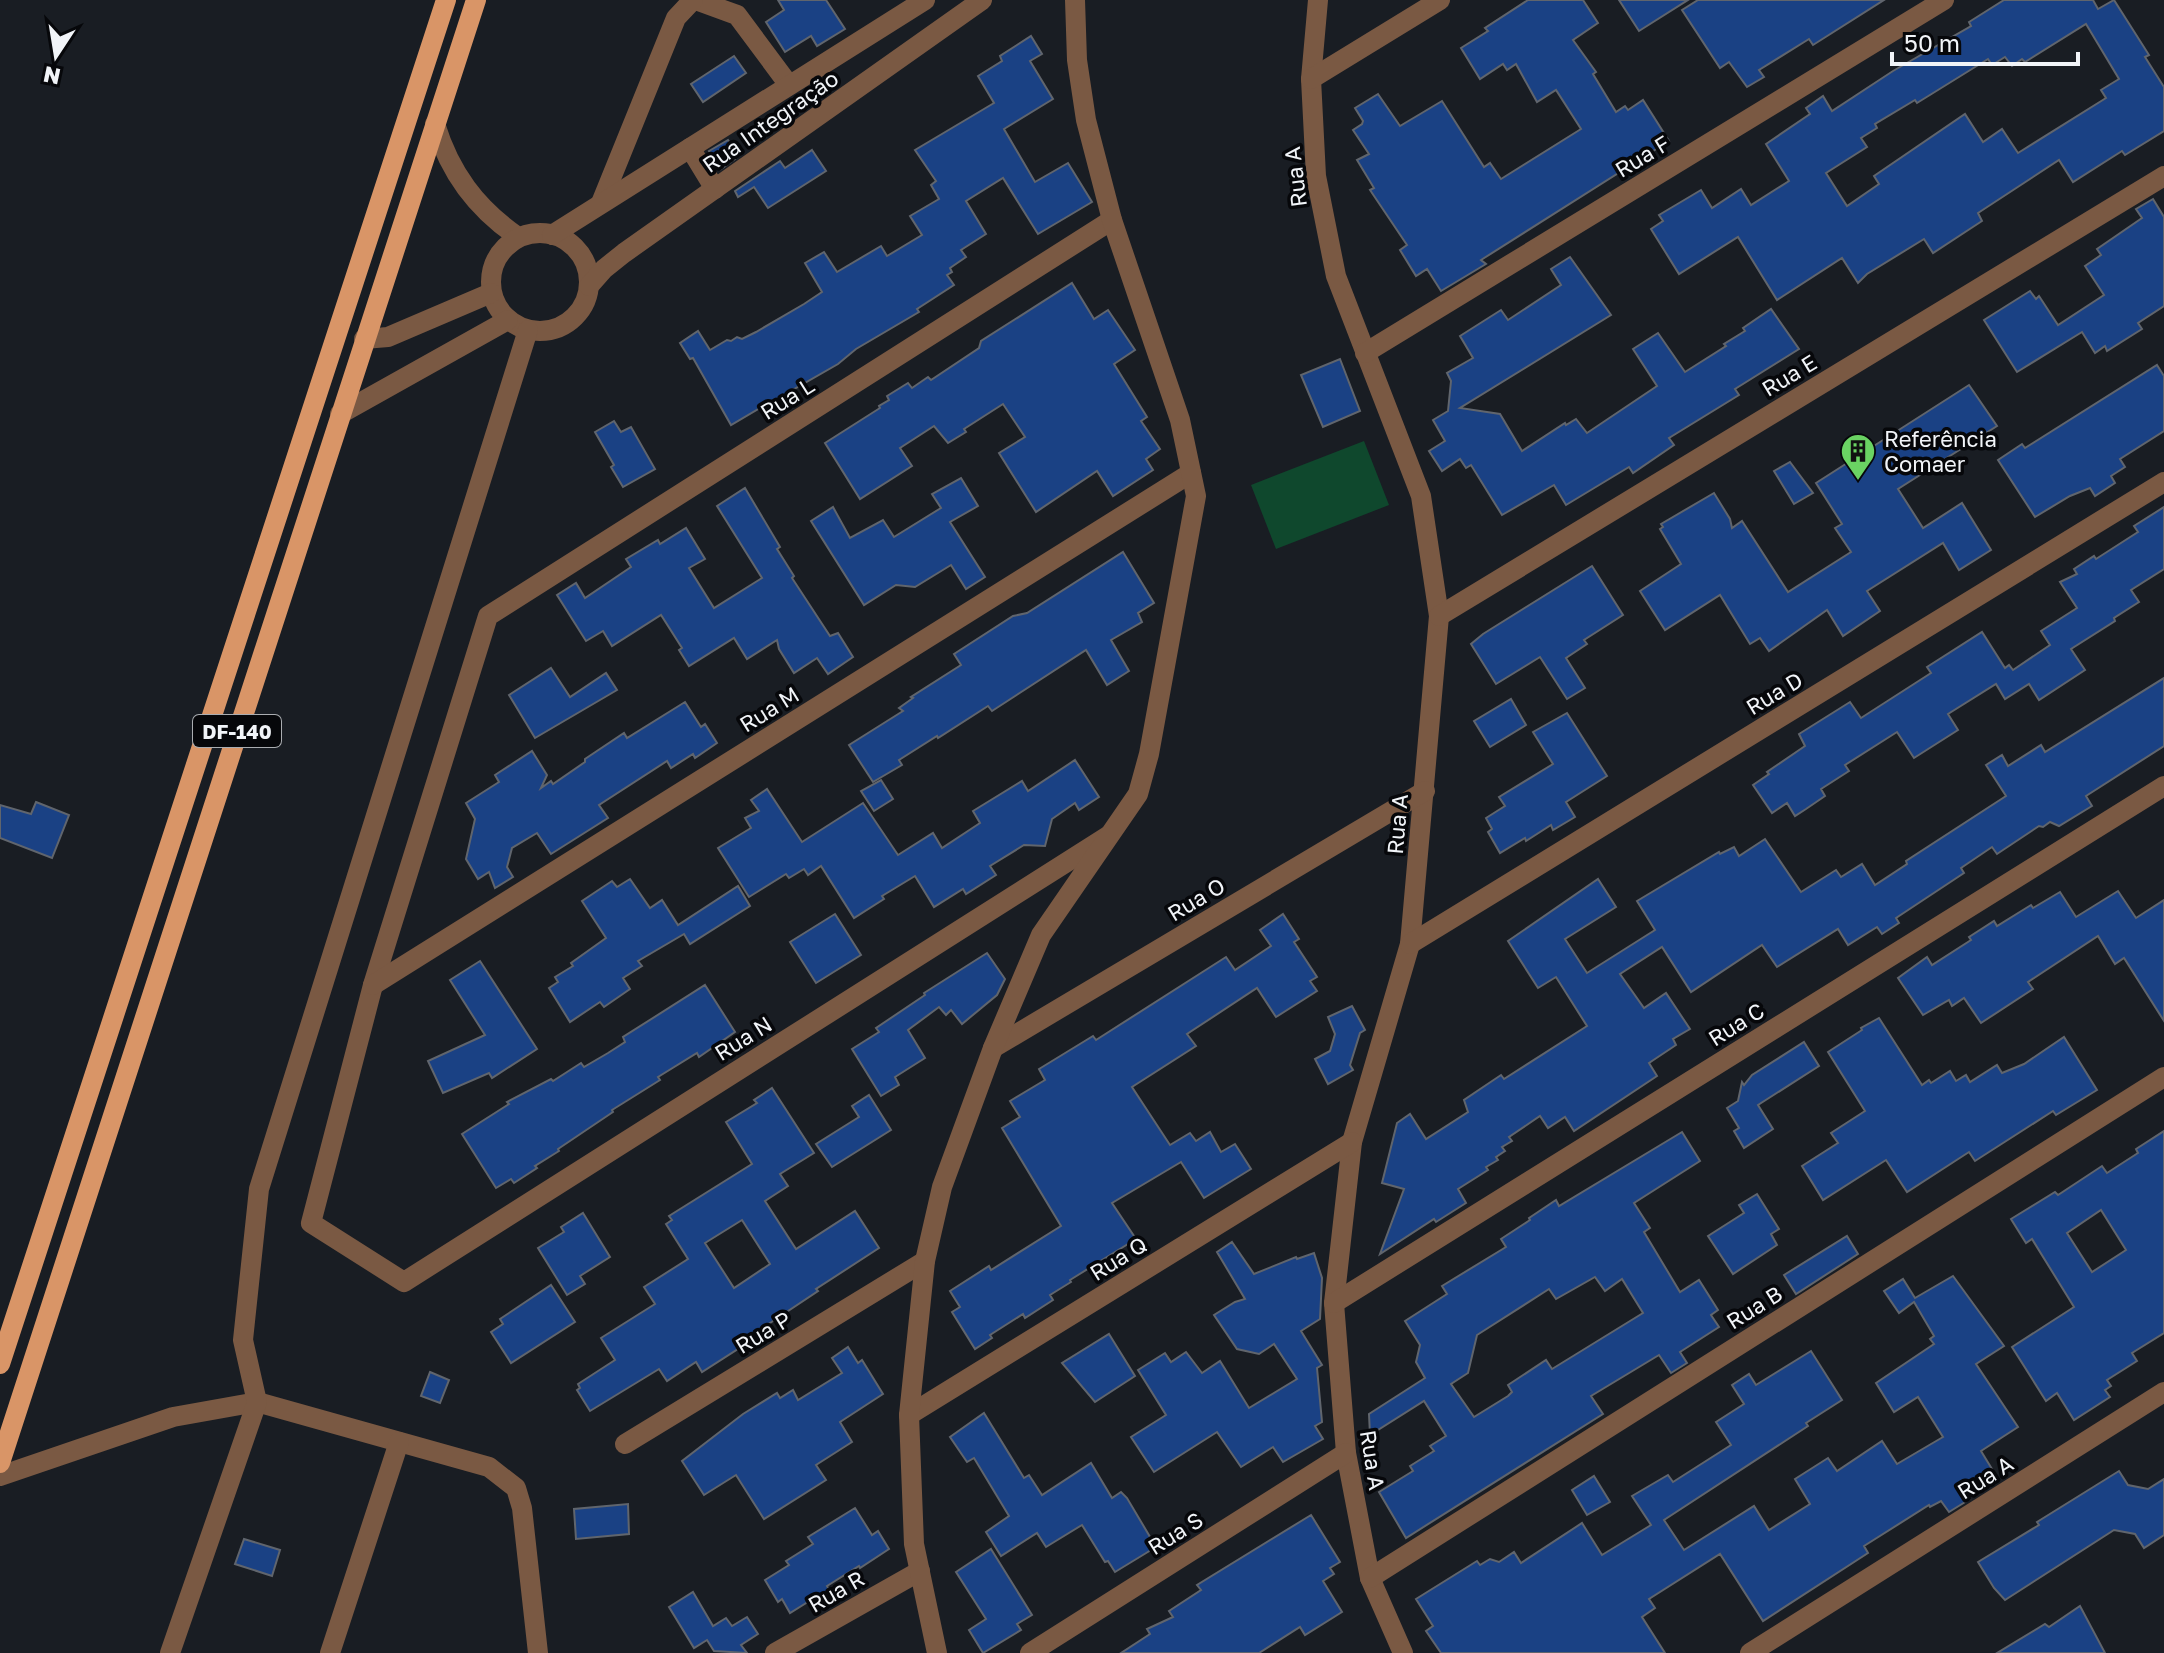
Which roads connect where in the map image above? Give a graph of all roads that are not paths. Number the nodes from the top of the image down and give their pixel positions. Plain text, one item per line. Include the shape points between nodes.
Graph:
1 (446, 0) edge
2 (476, 0) edge
3 (695, 0) edge
4 (925, 0) edge
5 (982, 0) edge
6 (1075, 0) edge
7 (1318, 0) edge
8 (1440, 0) edge
9 (1944, 0) edge
10 (1311, 79) junction
11 (789, 85) junction
12 (435, 124) junction
13 (690, 148) junction
14 (2164, 176) edge
15 (715, 189) junction
16 (601, 203) junction
17 (1112, 220) junction
18 (552, 235) junction
19 (518, 237) junction
20 (589, 286) junction
21 (491, 293) junction
22 (508, 320) junction
23 (528, 330) junction
24 (364, 339) junction
25 (1365, 353) junction
26 (340, 414) junction
27 (1191, 473) junction
28 (2164, 482) edge
29 (1439, 616) junction
30 (2164, 786) edge
31 (1425, 791) junction
32 (1108, 836) junction
33 (1410, 944) junction
34 (373, 985) junction
35 (993, 1048) junction
36 (2164, 1077) edge
37 (1352, 1142) junction
38 (925, 1261) junction
39 (1334, 1303) junction
40 (0, 1364) edge
41 (2164, 1392) edge
42 (257, 1402) junction
43 (909, 1415) junction
44 (399, 1442) junction
45 (625, 1444) dead end
46 (1346, 1453) junction
47 (0, 1463) edge
48 (0, 1476) edge
49 (920, 1571) junction
50 (1370, 1578) junction
51 (170, 1653) edge
52 (330, 1653) edge
53 (538, 1653) edge
54 (775, 1653) edge
55 (937, 1653) edge
56 (1030, 1653) edge
57 (1403, 1653) edge
58 (1750, 1653) edge

1 - 40 main road, DF-140
2 - 12 main road, DF-140
3 - 11 street via 737,15
3 - 16 street via 676,18
4 - 11 street, Rua Integração
5 - 15 street, Rua Integração
6 - 17 street via 1086,120
7 - 10 street, Rua A
8 - 10 street
9 - 25 street, Rua F
10 - 25 street, Rua A via 1316,176 1336,276
11 - 13 street, Rua Integração
12 - 19 street via 461,183 487,214
12 - 24 main road, DF-140
13 - 15 street
13 - 16 street, Rua Integração
14 - 29 street, Rua E
15 - 20 street, Rua Integração via 624,253
16 - 18 street, Rua Integração
17 - 27 street via 1180,420
17 - 34 street, Rua L via 488,616
18 - 19 street
18 - 20 street via 580,253
19 - 21 street via 494,262
20 - 23 street via 575,316 545,331
21 - 22 street
21 - 24 street via 388,337
22 - 23 street
22 - 26 street
23 - 42 street via 259,1189 243,1340
24 - 26 main road, DF-140
25 - 29 street, Rua A via 1421,496
26 - 47 main road, DF-140
27 - 32 street via 1196,496 1149,754 1138,794
27 - 34 street, Rua M
28 - 33 street, Rua D
29 - 31 street, Rua A
30 - 39 street, Rua C
31 - 33 street, Rua A
31 - 35 street, Rua O
32 - 34 street, Rua N via 404,1282 311,1223
32 - 35 street via 1041,935
33 - 37 street, Rua A
35 - 38 street via 942,1187
36 - 50 street, Rua B
37 - 39 street, Rua A
37 - 43 street, Rua Q
38 - 43 street
38 - 45 street, Rua P
39 - 46 street, Rua A
41 - 58 street, Rua A
42 - 44 street
42 - 48 street via 173,1417
42 - 51 street
43 - 49 street via 914,1544
44 - 52 street
44 - 53 street via 489,1467 516,1488
46 - 50 street, Rua A
46 - 56 street, Rua S
49 - 54 street, Rua R
49 - 55 street
50 - 57 street, Rua A

